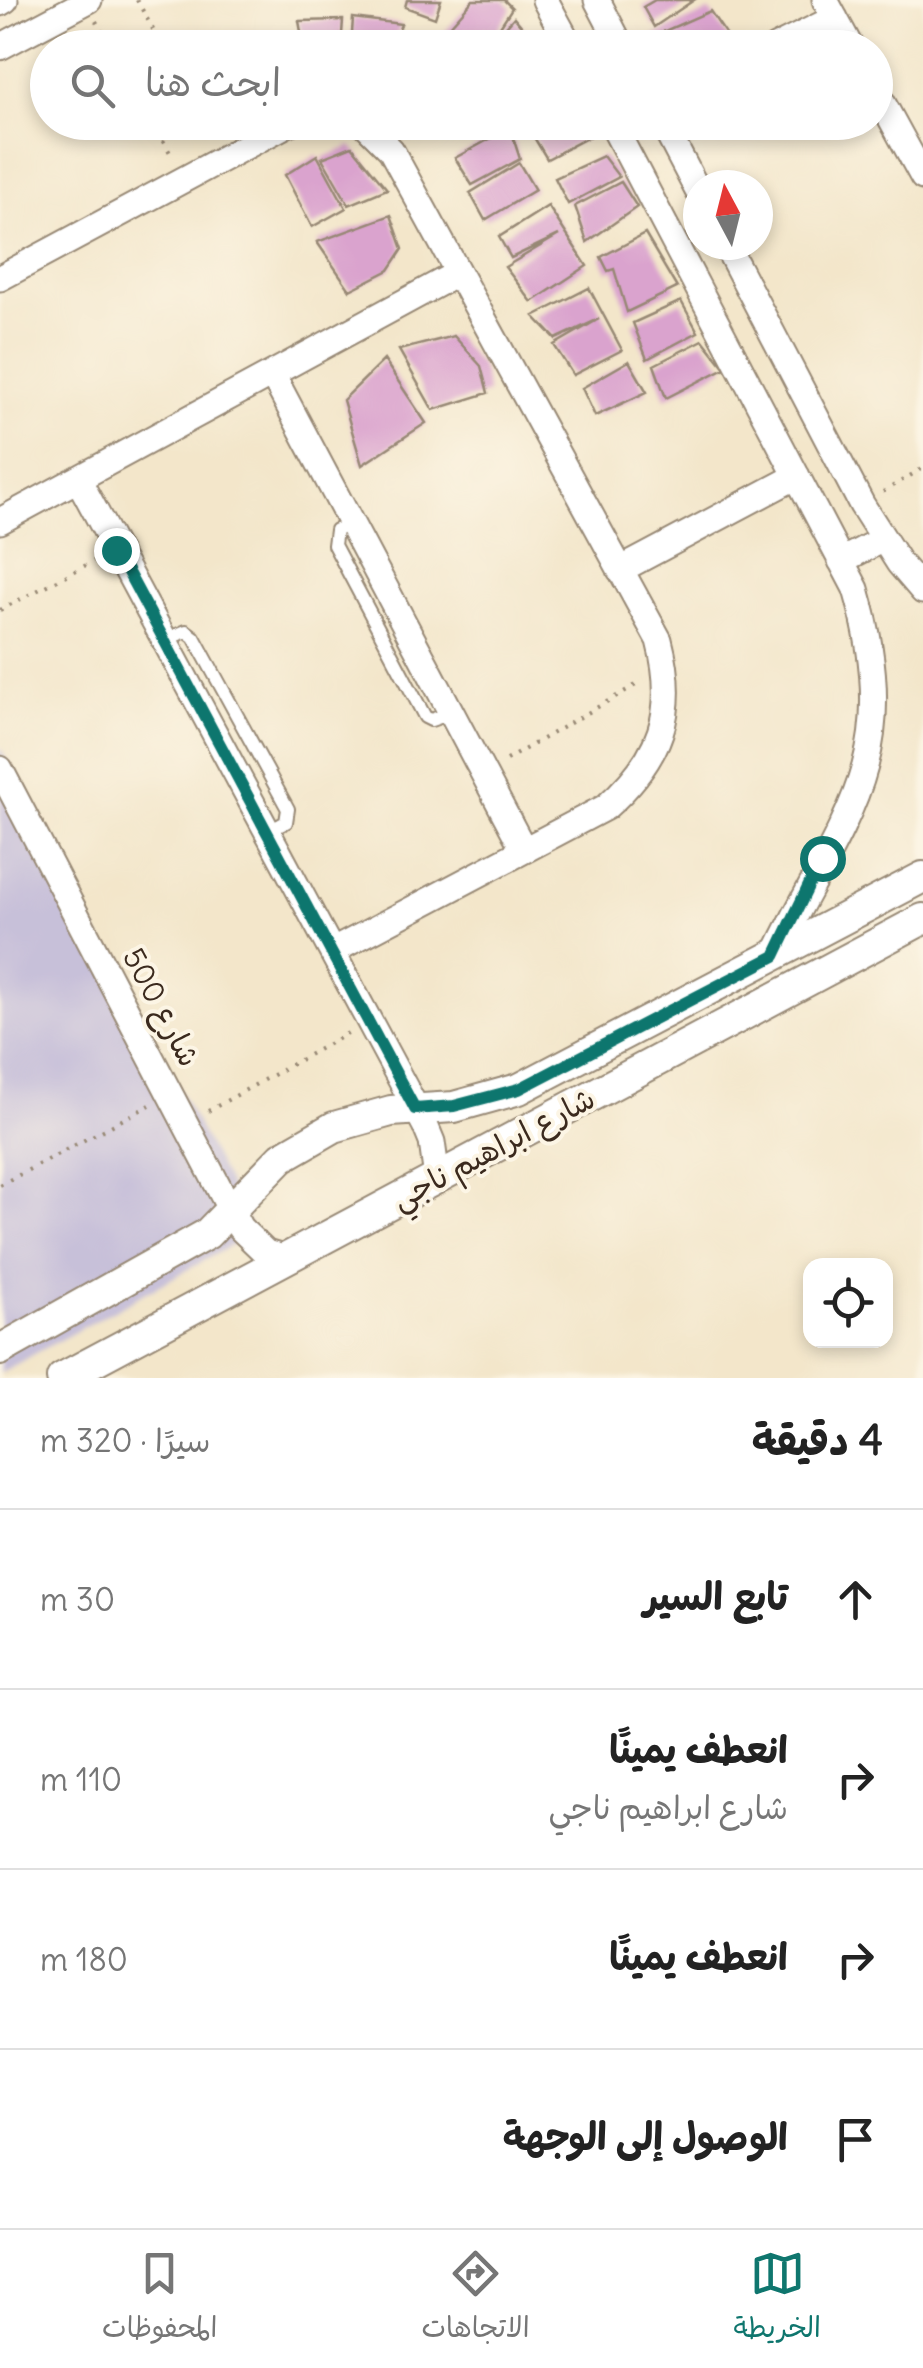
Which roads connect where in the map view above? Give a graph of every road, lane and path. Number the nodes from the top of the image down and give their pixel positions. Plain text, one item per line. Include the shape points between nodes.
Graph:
1 (89, 0) edge
2 (137, 0) edge
3 (545, 0) edge
4 (597, 0) edge
5 (830, 9) edge
6 (32, 30) edge
7 (153, 30) edge
8 (562, 30) edge
9 (613, 30) edge
10 (800, 30) edge
11 (30, 31) edge
12 (0, 47) edge
13 (893, 123) edge
14 (163, 140) edge
15 (257, 140) edge
16 (381, 140) edge
17 (621, 140) edge
18 (671, 140) edge
19 (687, 170) edge
20 (923, 178) edge
21 (184, 179) junction
22 (692, 260) edge
23 (731, 260) edge
24 (686, 263) junction
25 (458, 273) junction
26 (0, 278) edge
27 (272, 374) junction
28 (923, 468) edge
29 (797, 476) junction
30 (78, 479) junction
31 (862, 505) junction
32 (0, 522) edge
33 (883, 539) junction
34 (116, 550) junction
35 (841, 561) junction
36 (620, 570) junction
37 (923, 590) edge
38 (0, 610) edge
39 (666, 668) junction
40 (0, 769) edge
41 (483, 772) junction
42 (524, 850) junction
43 (923, 877) edge
44 (923, 919) edge
45 (333, 951) junction
46 (775, 956) junction
47 (370, 1021) junction
48 (171, 1093) junction
49 (415, 1109) junction
50 (186, 1122) junction
51 (437, 1178) junction
52 (0, 1186) edge
53 (232, 1211) junction
54 (283, 1258) junction
55 (0, 1350) edge
56 (62, 1378) edge

1 - 6 street
2 - 7 path
3 - 8 street
4 - 9 street
5 - 10 street
11 - 12 street
13 - 20 street
14 - 21 path
15 - 21 street
16 - 25 street
17 - 24 street
18 - 19 street
21 - 26 street
22 - 24 street
23 - 31 street
24 - 29 street
25 - 27 street
25 - 36 street
27 - 30 street
27 - 41 street
28 - 31 path
29 - 35 street
29 - 36 street
30 - 32 street
30 - 34 street
31 - 33 street
33 - 35 street
33 - 37 street
34 - 38 path
34 - 45 street
35 - 46 street via 856,589 872,654 866,764
36 - 39 street via 659,640
39 - 41 path
39 - 42 street via 667,707 657,746 636,780 606,806
40 - 48 street, شارع 500
41 - 42 street
42 - 45 street
43 - 46 street, شارع ابراهيم ناجي
44 - 51 street, شارع ابراهيم ناجي
45 - 47 street
46 - 49 street, شارع ابراهيم ناجي via 519,1089
47 - 49 street
47 - 50 path
48 - 50 street, شارع 500
48 - 52 path
49 - 51 street via 432,1142
49 - 53 street, شارع ابراهيم ناجي via 362,1117 307,1141 259,1176
50 - 53 street, شارع 500
51 - 54 street, شارع ابراهيم ناجي
53 - 54 street, شارع 500 via 251,1242
53 - 55 street, شارع ابراهيم ناجي via 193,1243
54 - 56 street, شارع ابراهيم ناجي

